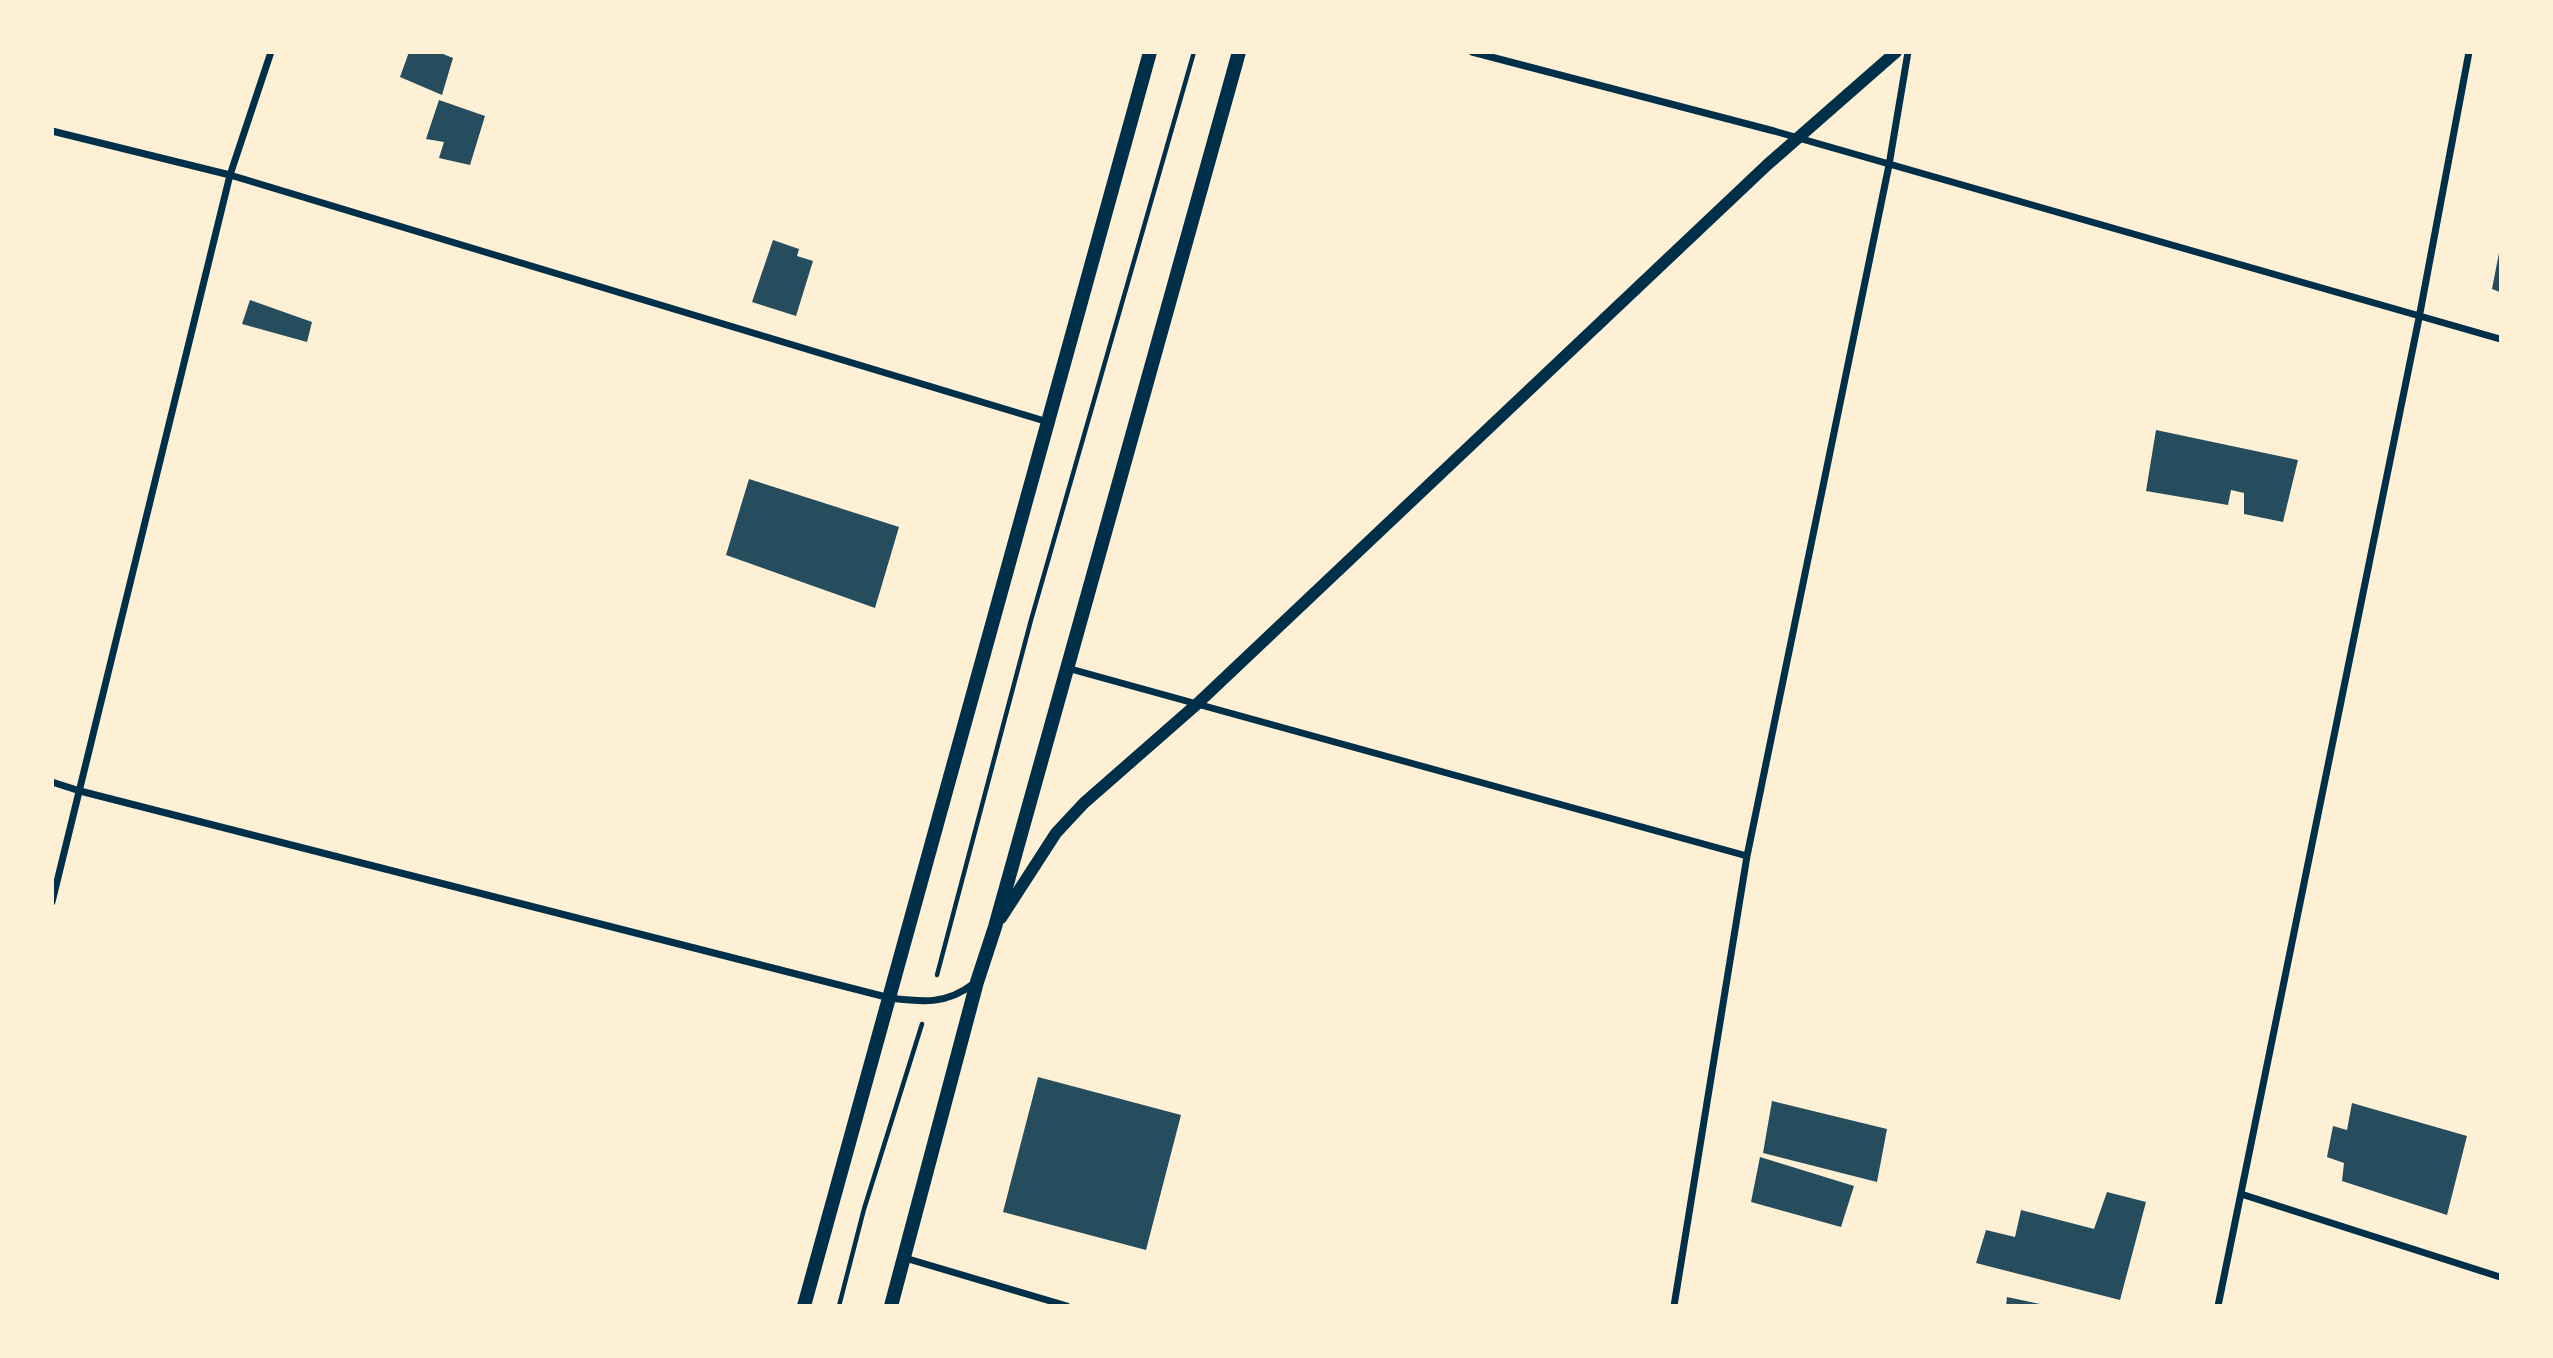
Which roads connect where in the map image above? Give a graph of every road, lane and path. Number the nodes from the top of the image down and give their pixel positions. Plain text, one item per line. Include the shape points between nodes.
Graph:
1 (271, 52) edge
2 (1150, 52) edge
3 (1194, 52) edge
4 (1239, 52) edge
5 (1472, 52) edge
6 (1896, 52) edge
7 (1908, 52) edge
8 (2469, 52) edge
9 (52, 131) edge
10 (1797, 138) junction
11 (1889, 165) junction
12 (230, 176) junction
13 (2419, 318) junction
14 (2501, 339) edge
15 (1048, 422) junction
16 (1067, 668) junction
17 (1197, 704) junction
18 (52, 782) edge
19 (80, 791) junction
20 (1747, 856) junction
21 (52, 902) edge
22 (995, 927) junction
23 (977, 982) junction
24 (890, 998) junction
25 (928, 1003) junction
26 (2241, 1194) junction
27 (905, 1258) junction
28 (2501, 1277) edge
29 (804, 1306) edge
30 (839, 1306) edge
31 (891, 1306) edge
32 (1067, 1306) edge
33 (1674, 1306) edge
34 (2218, 1306) edge

1 - 12 street
2 - 15 main road
3 - 25 path via 1038,593
4 - 16 main road
5 - 10 street
6 - 10 street
7 - 11 street
8 - 13 street
9 - 12 street
10 - 11 street
10 - 17 street
11 - 13 street
11 - 20 street
12 - 15 street
12 - 19 street
13 - 14 street
13 - 26 street
15 - 24 main road
16 - 17 street
16 - 22 main road
17 - 20 street
17 - 22 street via 1056,833
18 - 19 street
19 - 21 street
19 - 24 street
20 - 33 street
22 - 23 main road
23 - 25 street via 961,994
23 - 27 main road
24 - 25 street
24 - 29 main road
25 - 30 path
26 - 28 street
26 - 34 street
27 - 31 main road
27 - 32 street

